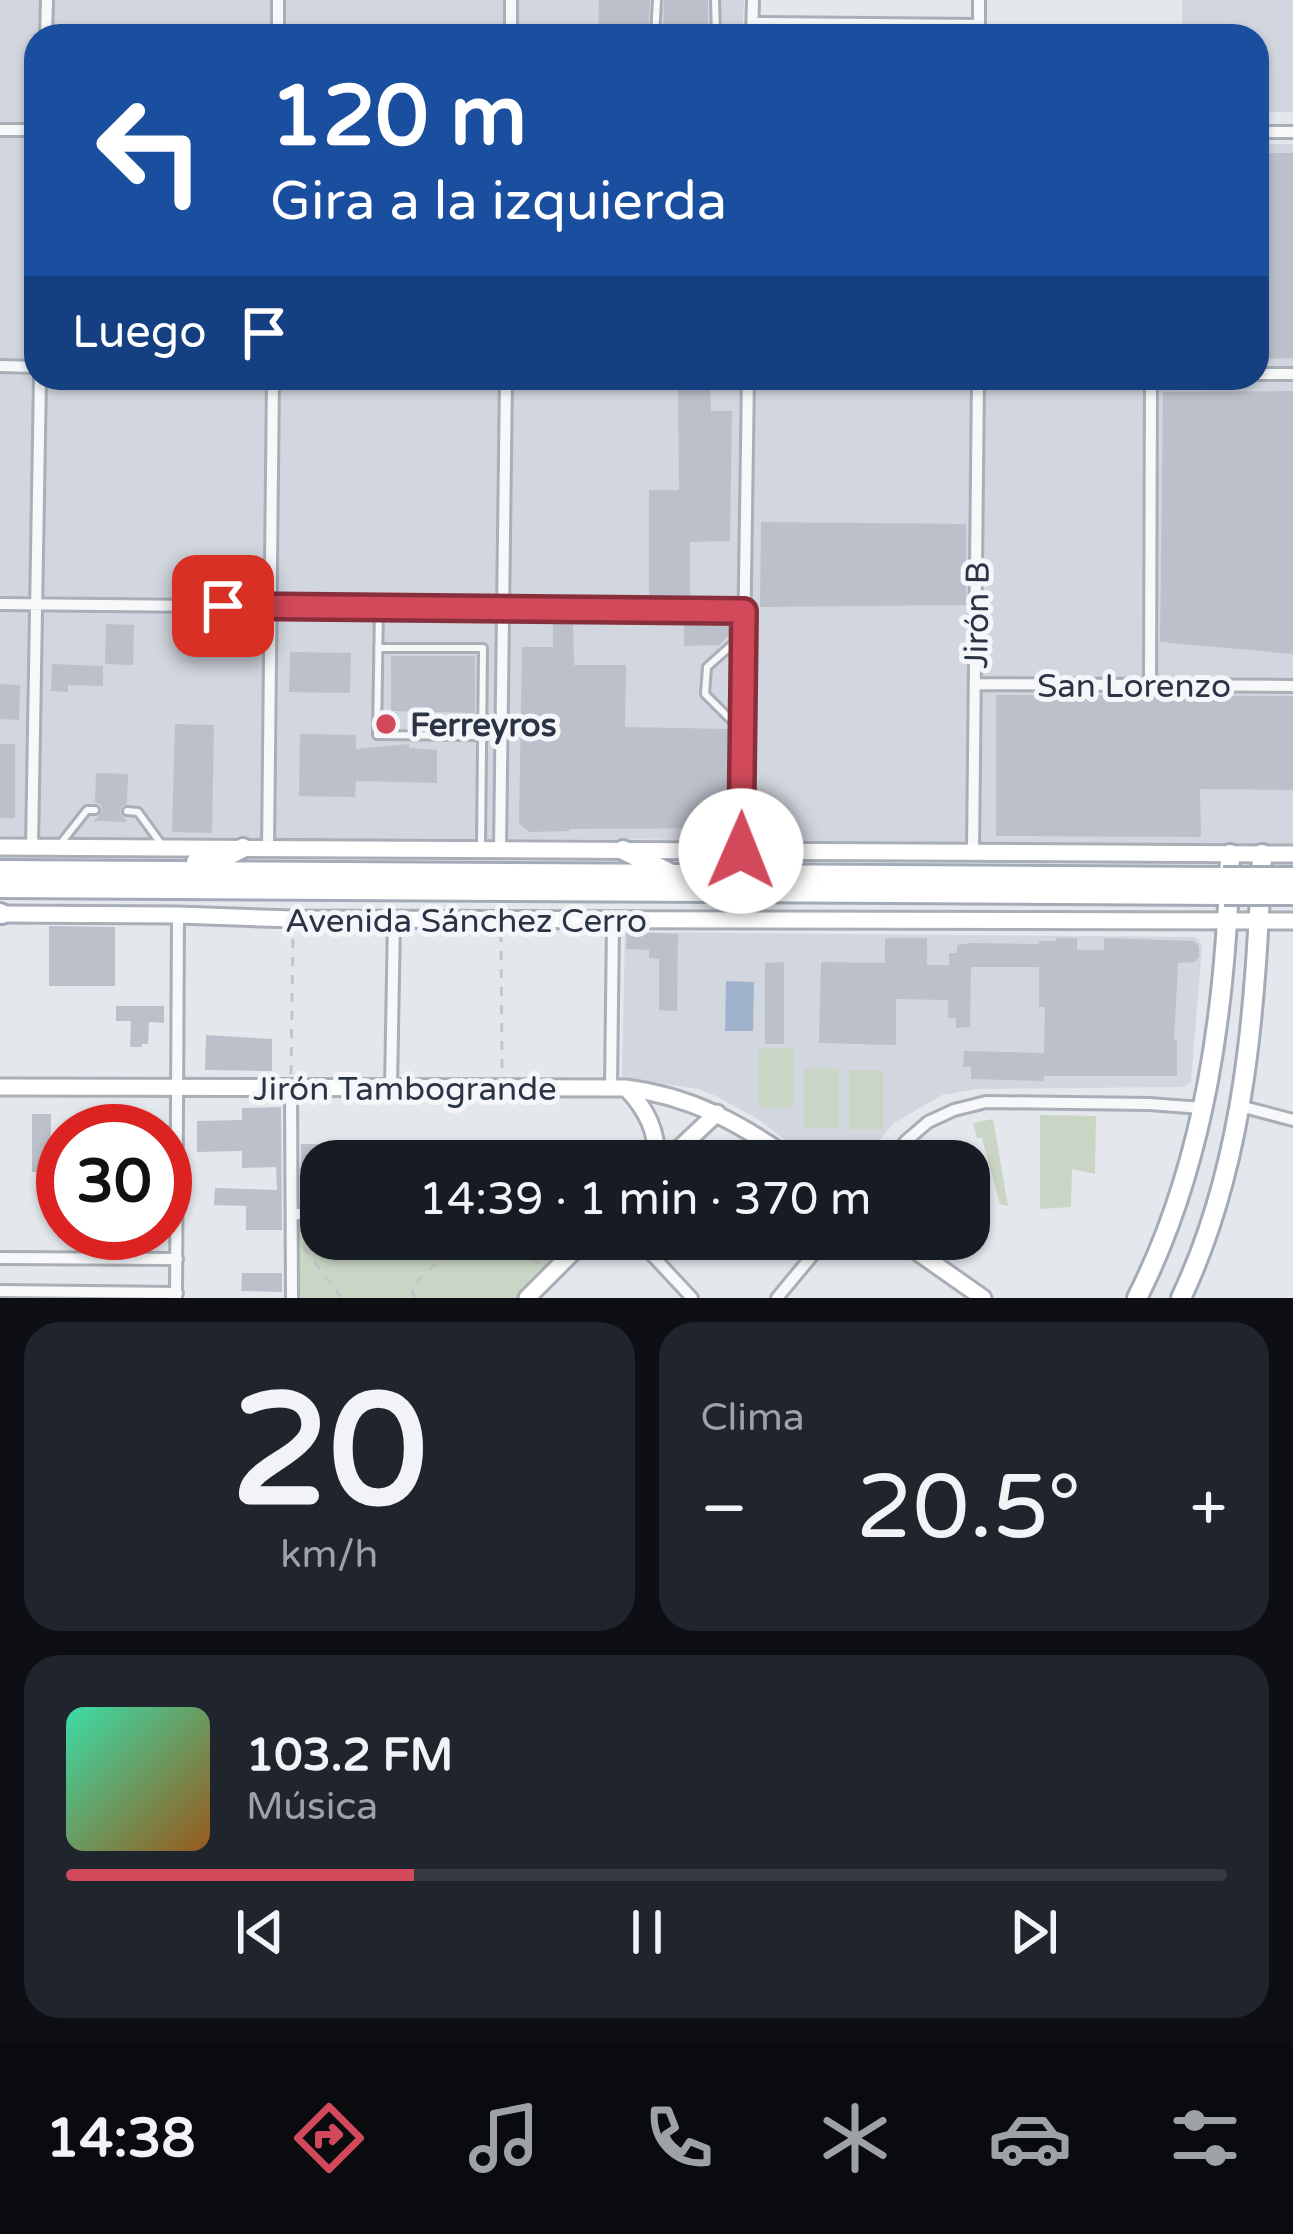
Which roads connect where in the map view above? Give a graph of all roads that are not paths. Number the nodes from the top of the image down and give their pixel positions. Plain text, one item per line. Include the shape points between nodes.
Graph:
1 (40, 390) edge
2 (273, 390) edge
3 (506, 390) edge
4 (748, 390) edge
5 (978, 390) edge
6 (1151, 390) edge
7 (0, 604) edge
8 (36, 604) junction
9 (270, 607) junction
10 (379, 608) junction
11 (503, 609) junction
12 (744, 611) junction
13 (744, 634) junction
14 (378, 648) junction
15 (975, 684) junction
16 (1150, 685) junction
17 (1293, 686) edge
18 (743, 731) junction
19 (482, 736) junction
20 (95, 810) dead end
21 (127, 811) dead end
22 (0, 847) edge
23 (32, 847) junction
24 (58, 847) junction
25 (164, 848) junction
26 (243, 848) junction
27 (268, 848) junction
28 (481, 849) junction
29 (500, 850) junction
30 (623, 850) junction
31 (741, 851) junction
32 (973, 852) junction
33 (1230, 854) junction
34 (1262, 854) junction
35 (1293, 854) edge
36 (0, 870) edge
37 (134, 871) junction
38 (675, 875) junction
39 (1293, 878) edge
40 (1223, 886) junction
41 (0, 888) edge
42 (1293, 895) edge
43 (1, 914) edge
44 (178, 915) junction
45 (394, 919) junction
46 (1228, 920) junction
47 (613, 921) junction
48 (1259, 921) junction
49 (1293, 921) edge
50 (0, 1087) edge
51 (177, 1087) junction
52 (291, 1087) junction
53 (391, 1088) junction
54 (619, 1088) junction
55 (177, 1104) edge
56 (1240, 1106) junction
57 (1202, 1108) junction
58 (717, 1113) junction
59 (1293, 1120) edge
60 (654, 1140) edge
61 (688, 1140) edge
62 (763, 1140) edge
63 (907, 1140) edge
64 (292, 1214) junction
65 (300, 1214) edge
66 (0, 1258) edge
67 (36, 1258) edge
68 (177, 1260) edge
69 (565, 1260) edge
70 (657, 1260) edge
71 (809, 1260) edge
72 (929, 1260) edge
73 (0, 1291) edge
74 (69, 1295) edge
75 (176, 1296) edge
76 (292, 1298) edge
77 (526, 1298) edge
78 (692, 1298) edge
79 (777, 1298) edge
80 (982, 1298) edge
81 (1137, 1298) edge
82 (1180, 1298) edge

1 - 8 street
2 - 9 street
3 - 11 street
4 - 12 street
5 - 15 street, Jirón B
6 - 16 street
7 - 8 street
8 - 9 street
8 - 23 street
9 - 10 street
9 - 27 street
10 - 11 street
10 - 14 lane
11 - 12 street
11 - 29 street
12 - 13 street
13 - 18 street
13 - 18 lane via 707,668 705,694
14 - 19 lane via 377,735
14 - 19 lane via 483,648
15 - 16 street, San Lorenzo
15 - 32 street, Jirón B
16 - 17 street, San Lorenzo
18 - 31 street
19 - 28 lane
20 - 24 lane
21 - 25 lane via 138,812
22 - 23 main road
23 - 24 main road
24 - 25 main road
25 - 26 main road
26 - 27 main road
26 - 37 main road
27 - 28 main road
28 - 29 main road
29 - 30 main road
30 - 31 main road
30 - 38 main road
31 - 32 main road
32 - 33 main road
33 - 34 main road
33 - 46 main road
34 - 35 main road
34 - 48 main road
36 - 37 main road, Avenida Sánchez Cerro
37 - 38 main road, Avenida Sánchez Cerro
38 - 40 main road, Avenida Sánchez Cerro
39 - 40 main road, Avenida Sánchez Cerro, bridge
40 - 41 main road, Avenida Sánchez Cerro
40 - 42 main road, Avenida Sánchez Cerro, bridge
43 - 44 main road, Avenida Sánchez Cerro
44 - 45 main road, Avenida Sánchez Cerro
44 - 51 street
45 - 47 main road, Avenida Sánchez Cerro
45 - 53 street
46 - 47 main road, Avenida Sánchez Cerro
46 - 48 main road, Avenida Sánchez Cerro
46 - 57 main road
47 - 54 street
48 - 49 main road, Avenida Sánchez Cerro
48 - 56 main road
50 - 51 main road, Jirón Tambogrande
51 - 52 main road, Jirón Tambogrande
51 - 55 street
52 - 53 main road, Jirón Tambogrande
52 - 64 street
53 - 54 main road, Jirón Tambogrande
54 - 58 main road, Jirón Tambogrande
54 - 60 main road via 646,1113
56 - 59 street
56 - 82 main road via 1202,1254
57 - 63 street via 986,1102 928,1122
57 - 81 main road via 1167,1237
58 - 61 main road
58 - 62 main road, Jirón Tambogrande
64 - 65 street
64 - 76 street
66 - 67 street
68 - 75 street
69 - 77 main road
70 - 78 street
71 - 79 street
72 - 80 main road
73 - 74 street
74 - 75 street

